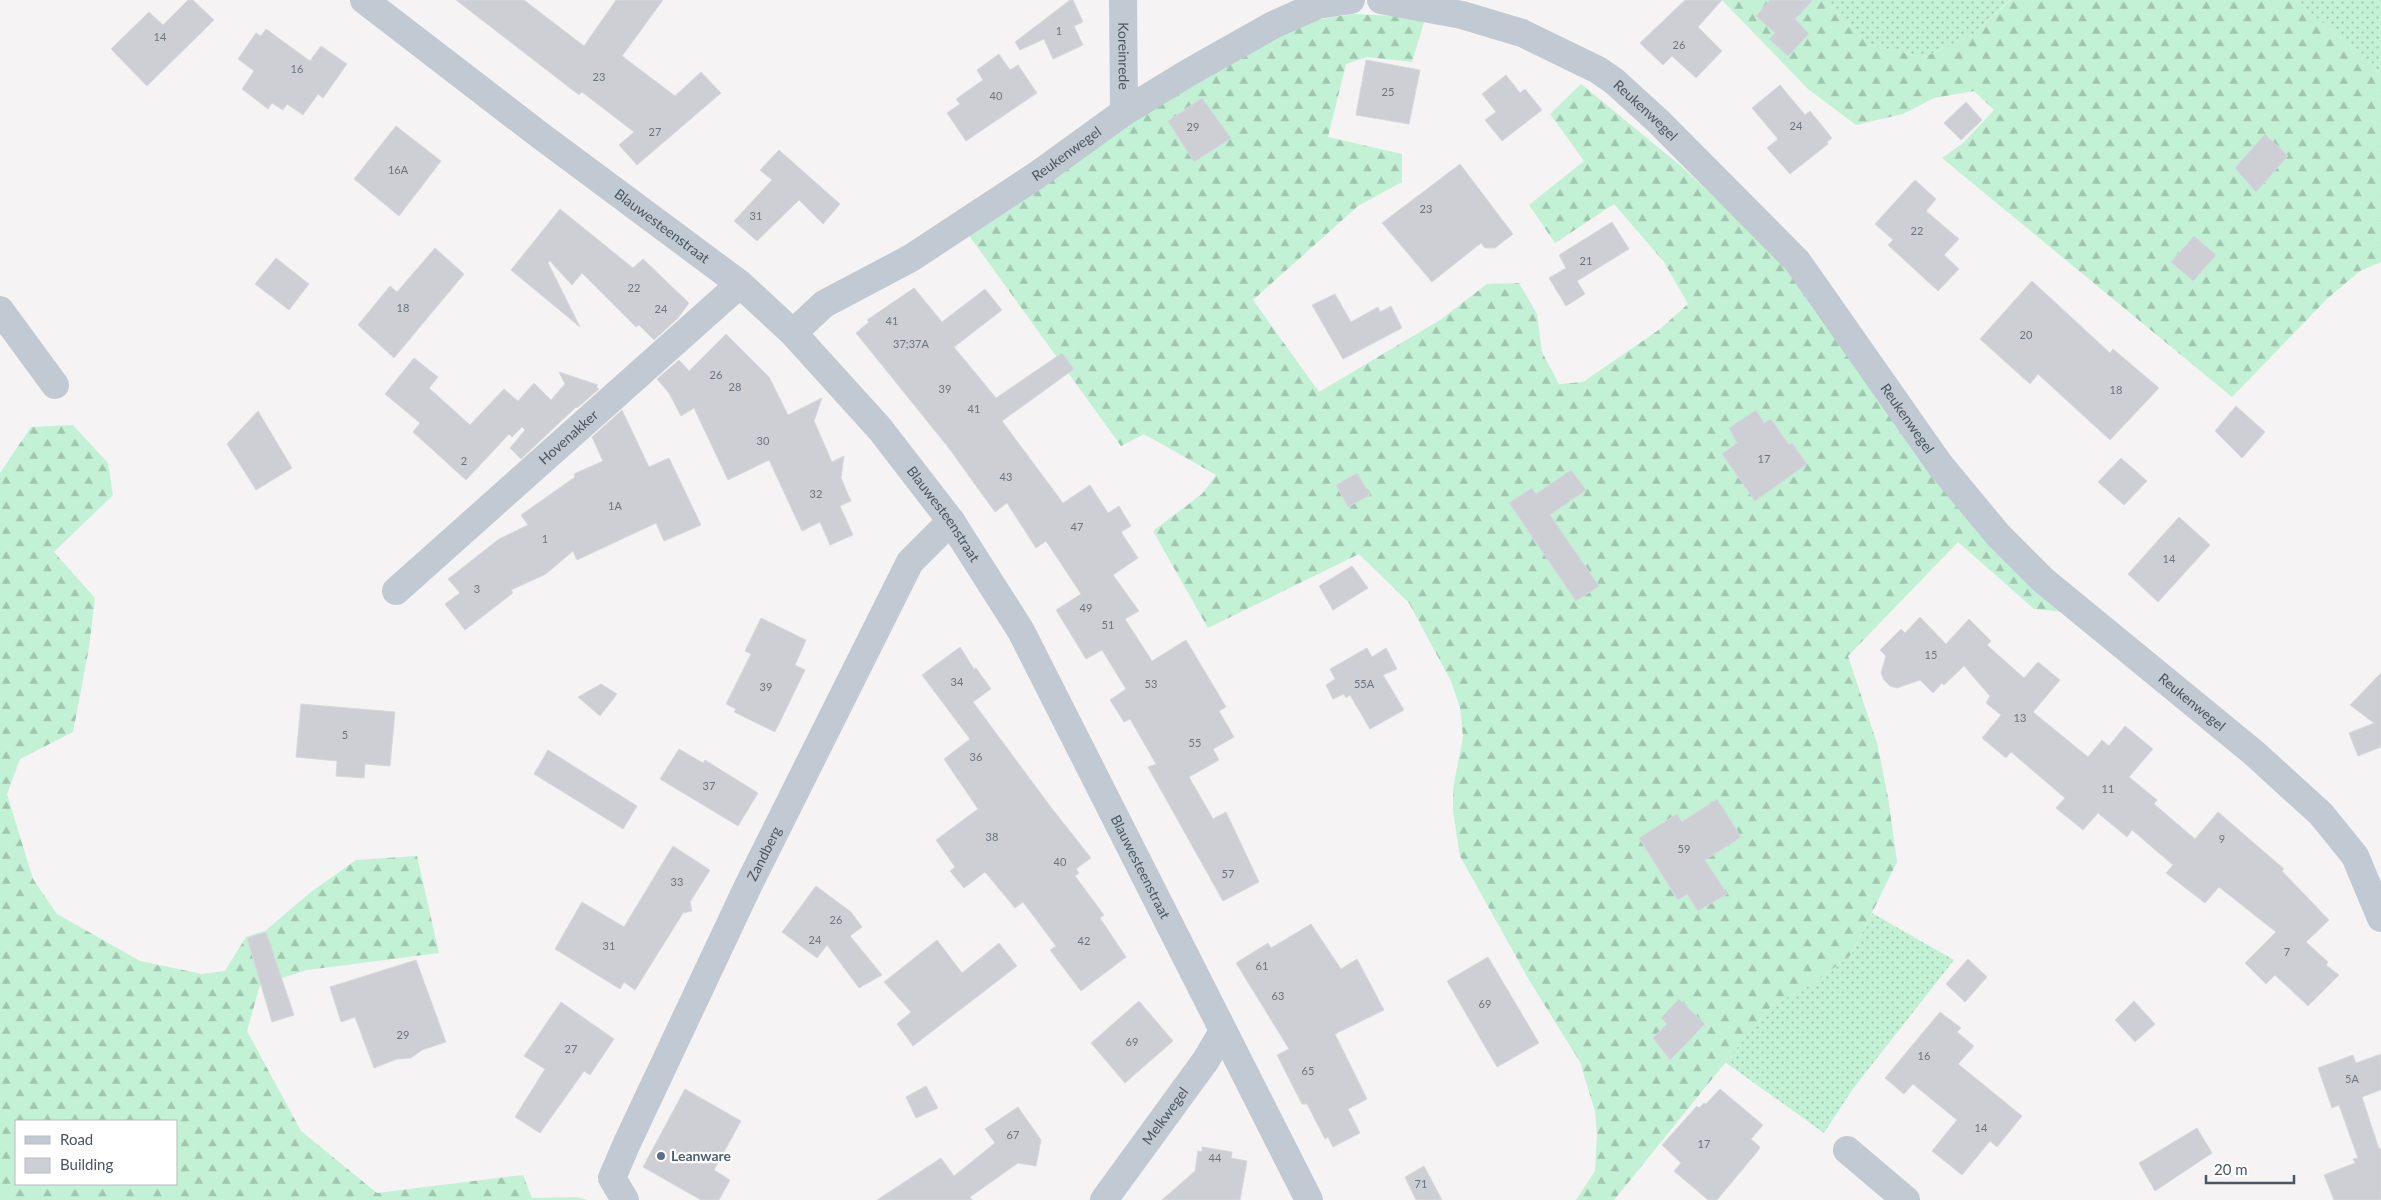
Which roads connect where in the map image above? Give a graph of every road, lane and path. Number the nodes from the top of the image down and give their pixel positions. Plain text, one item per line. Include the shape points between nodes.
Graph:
1 (364, 0) edge
2 (1122, 0) edge
3 (1350, 0) edge
4 (1381, 0) edge
5 (1124, 112) junction
6 (740, 284) junction
7 (0, 310) edge
8 (793, 333) junction
9 (55, 385) dead end
10 (951, 522) junction
11 (396, 591) dead end
12 (2381, 918) edge
13 (1223, 1031) junction
14 (1847, 1150) dead end
15 (625, 1200) edge
16 (1104, 1200) edge
17 (1309, 1200) edge
18 (1906, 1200) edge

1 - 6 street, Blauwesteenstraat
2 - 5 street, Koreinrede
3 - 5 street, Reukenwegel via 1318,5 1273,25
4 - 12 street, Reukenwegel via 1462,15 1522,33 1598,70 1659,122 1797,261 1940,465 1998,536 2043,580 2254,753 2321,814 2355,856
5 - 8 street, Reukenwegel via 1037,175 911,258 824,304
6 - 8 street, Blauwesteenstraat
6 - 11 street, Hovenakker
7 - 9 street
8 - 10 street, Blauwesteenstraat via 880,429
10 - 13 street, Blauwesteenstraat via 1021,631
10 - 15 street, Zandberg via 910,562 744,894 612,1178
13 - 16 street, Melkwegel via 1206,1060
13 - 17 street, Blauwesteenstraat
14 - 18 street

